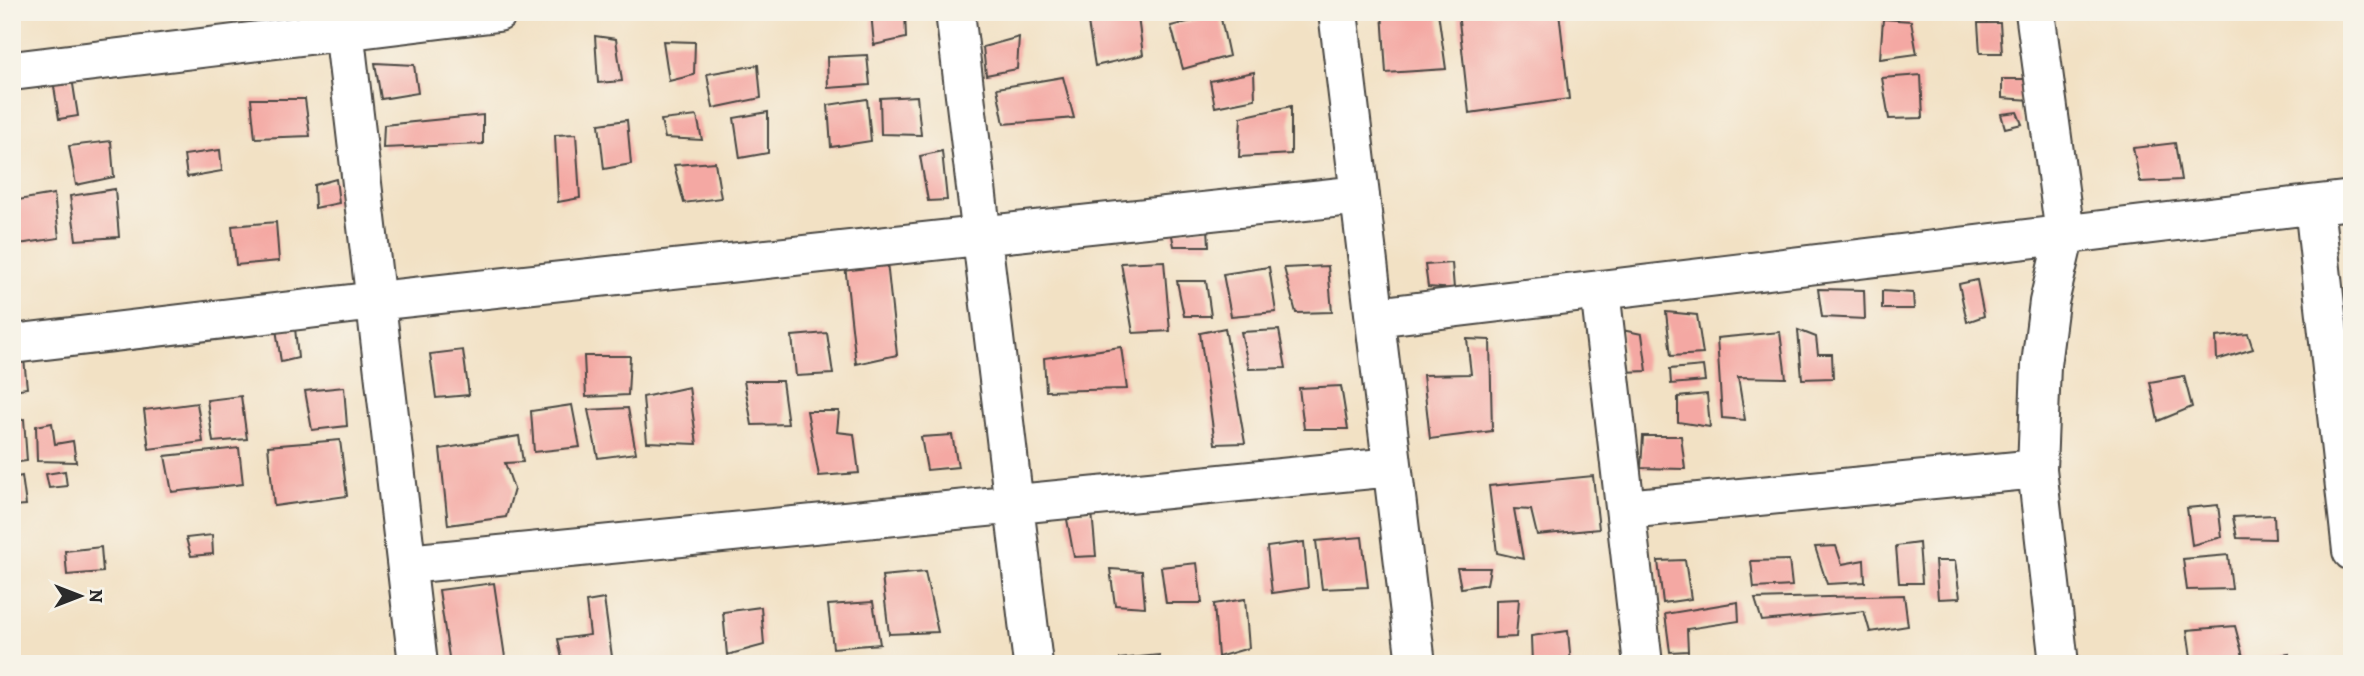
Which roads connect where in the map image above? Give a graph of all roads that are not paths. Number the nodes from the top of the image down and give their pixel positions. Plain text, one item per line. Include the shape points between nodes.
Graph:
1 (498, 12) edge
2 (955, 12) edge
3 (1338, 12) edge
4 (2035, 12) edge
5 (343, 22) edge
6 (12, 71) edge
7 (1360, 195) junction
8 (2352, 200) edge
9 (2314, 205) junction
10 (2065, 234) junction
11 (982, 235) junction
12 (1600, 290) junction
13 (376, 301) junction
14 (1375, 317) junction
15 (12, 344) edge
16 (2346, 441) edge
17 (1392, 467) junction
18 (2037, 469) junction
19 (1014, 504) junction
20 (1626, 509) junction
21 (2352, 551) edge
22 (407, 564) junction
23 (418, 664) edge
24 (1033, 664) edge
25 (1416, 664) edge
26 (1643, 664) edge
27 (2059, 664) edge

1 - 5 street
2 - 11 street
3 - 7 street
4 - 10 street
5 - 6 street
5 - 13 street
7 - 11 street
7 - 14 street
8 - 9 street
9 - 10 street
9 - 16 street
10 - 12 street
10 - 18 street via 2041,365
11 - 13 street
11 - 19 street
12 - 14 street
12 - 20 street
13 - 15 street
13 - 22 street
14 - 17 street
16 - 21 street
17 - 19 street
17 - 25 street
18 - 20 street
18 - 27 street
19 - 22 street
19 - 24 street
20 - 26 street
22 - 23 street

